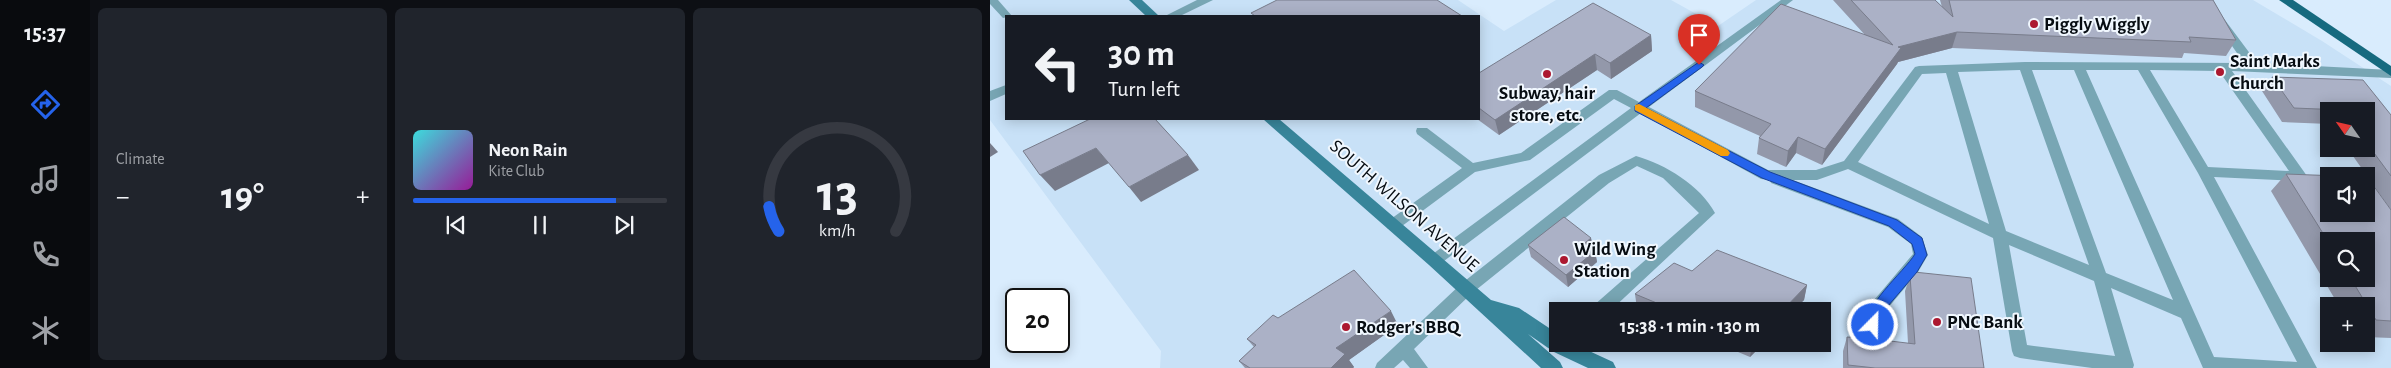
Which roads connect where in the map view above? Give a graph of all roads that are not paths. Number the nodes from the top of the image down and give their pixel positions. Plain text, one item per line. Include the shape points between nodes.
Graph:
1 (992, 0) edge
2 (1135, 0) edge
3 (1207, 0) edge
4 (1788, 0) edge
5 (2198, 0) edge
6 (2285, 0) edge
7 (1006, 15) edge
8 (1152, 15) edge
9 (1173, 15) edge
10 (2025, 66) junction
11 (2078, 66) junction
12 (2142, 67) junction
13 (2224, 67) junction
14 (2253, 67) junction
15 (1951, 68) junction
16 (2391, 73) edge
17 (1005, 90) edge
18 (990, 97) edge
19 (1639, 108) junction
20 (1271, 120) edge
21 (1422, 131) dead end
22 (1849, 164) junction
23 (1471, 168) junction
24 (2204, 172) junction
25 (1766, 175) junction
26 (1393, 225) junction
27 (2000, 235) junction
28 (1435, 260) junction
29 (2100, 276) junction
30 (1466, 288) junction
31 (1609, 302) edge
32 (1486, 307) junction
33 (2188, 313) junction
34 (1549, 337) edge
35 (1404, 348) junction
36 (1576, 352) edge
37 (1868, 354) edge
38 (2210, 366) edge
39 (1383, 368) edge
40 (1420, 368) edge
41 (1554, 368) edge
42 (1607, 368) edge
43 (2292, 368) edge
44 (2309, 368) edge

1 - 7 lane
2 - 8 main road
3 - 9 street
4 - 19 lane
5 - 14 lane via 2215,14
6 - 16 main road
10 - 11 lane
10 - 15 lane
10 - 29 lane
11 - 12 lane
11 - 33 lane
12 - 13 lane
12 - 24 lane
13 - 14 lane
13 - 24 lane via 2300,176
14 - 16 lane
15 - 22 lane via 1919,70
15 - 27 lane
17 - 18 street
19 - 23 lane via 1613,93 1525,157
19 - 25 lane
19 - 28 lane
20 - 26 main road, SOUTH WILSON AVENUE
21 - 23 lane
22 - 25 lane via 1817,175
22 - 27 lane
23 - 26 lane
24 - 44 lane
25 - 37 lane via 1893,223 1917,241 1921,255 1875,311
26 - 28 main road, SOUTH WILSON AVENUE
27 - 29 lane
27 - 29 lane via 2020,351 2126,365
28 - 30 main road, SOUTH WILSON AVENUE
29 - 33 lane
30 - 31 lane via 1604,179 1636,161 1654,164 1674,178 1708,213
30 - 32 main road, SOUTH WILSON AVENUE
30 - 35 lane
32 - 34 main road, SOUTH WILSON AVENUE via 1513,314
32 - 41 main road, SOUTH WILSON AVENUE
33 - 38 lane
35 - 39 lane
35 - 40 lane
36 - 42 main road, SOUTH WILSON AVENUE
38 - 43 lane

